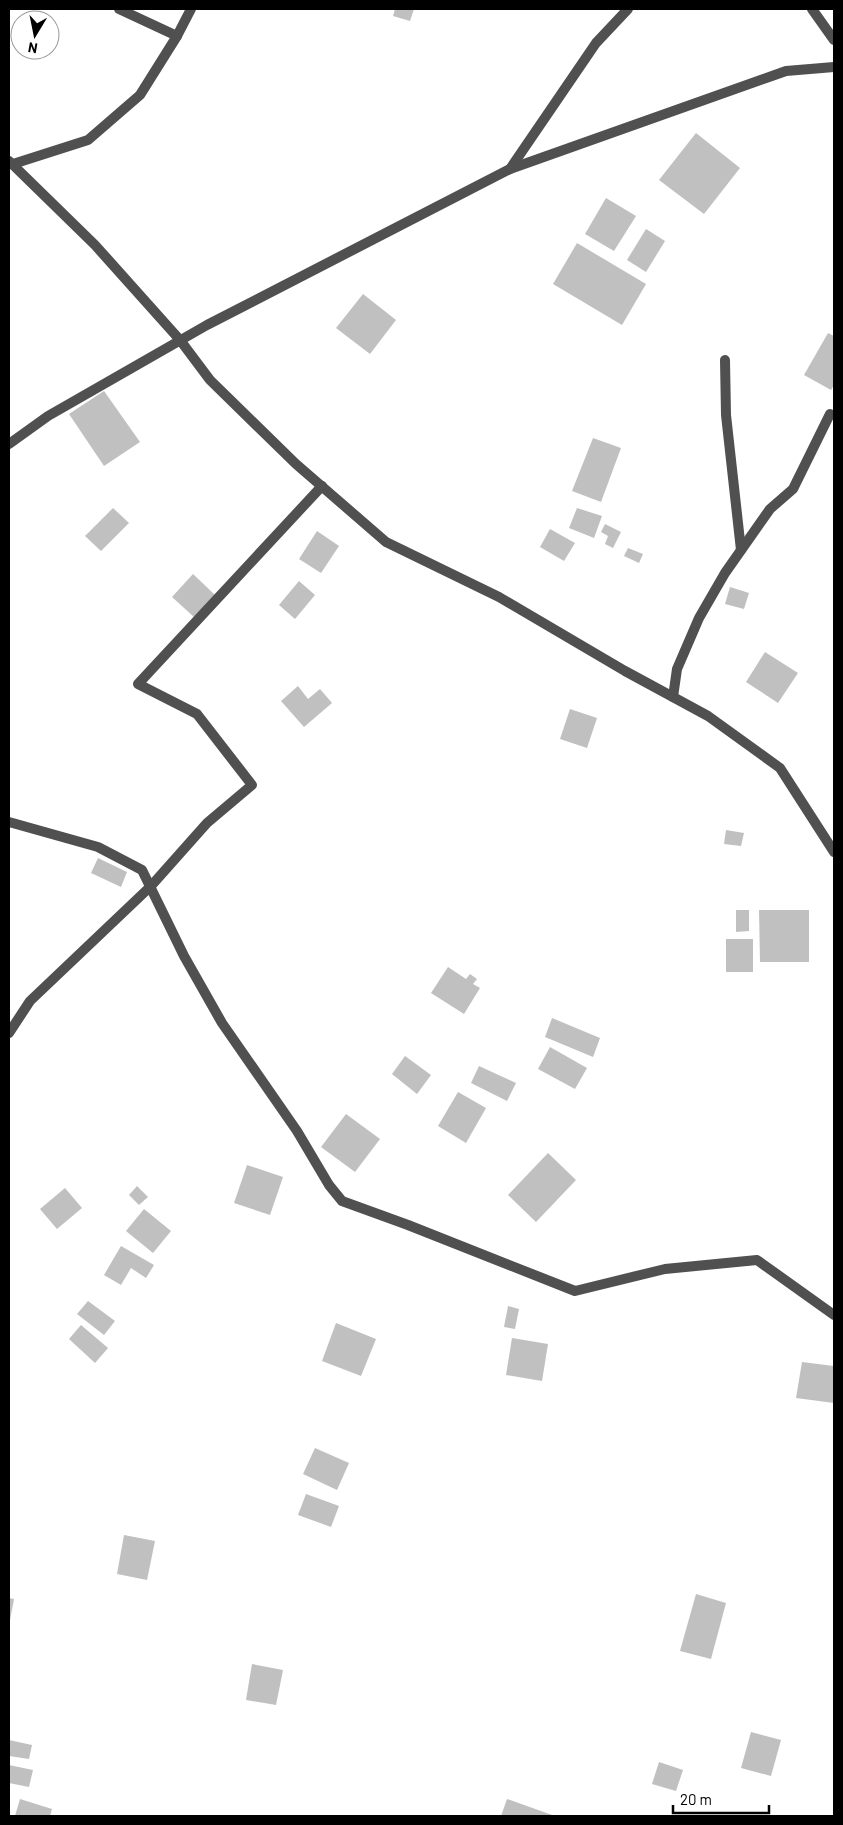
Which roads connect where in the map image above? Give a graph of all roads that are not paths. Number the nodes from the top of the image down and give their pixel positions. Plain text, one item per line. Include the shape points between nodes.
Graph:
1 (119, 9) edge
2 (191, 9) edge
3 (628, 9) edge
4 (812, 9) edge
5 (176, 36) junction
6 (834, 40) edge
7 (834, 67) edge
8 (11, 163) edge
9 (510, 169) junction
10 (180, 340) junction
11 (725, 360) dead end
12 (830, 414) dead end
13 (9, 444) edge
14 (322, 486) junction
15 (741, 550) junction
16 (673, 697) junction
17 (9, 822) edge
18 (834, 852) edge
19 (151, 886) junction
20 (9, 1033) edge
21 (834, 1315) edge

1 - 5 street
2 - 5 street
3 - 9 street via 596,43
4 - 6 street
5 - 8 street via 140,95 88,140
7 - 9 street via 786,71
8 - 10 street via 95,245
9 - 10 street
10 - 13 street via 48,416
10 - 14 street via 210,380
11 - 15 street via 726,415
12 - 15 street via 793,490 770,508
14 - 16 street via 386,542 498,597
14 - 19 street via 138,684 197,714 252,785 207,822
15 - 16 street via 699,618 676,669
16 - 18 street via 708,716 780,768
17 - 19 street via 98,847 142,870
19 - 20 street via 30,1001
19 - 21 street via 184,956 222,1023 342,1201 575,1291 665,1269 757,1260

